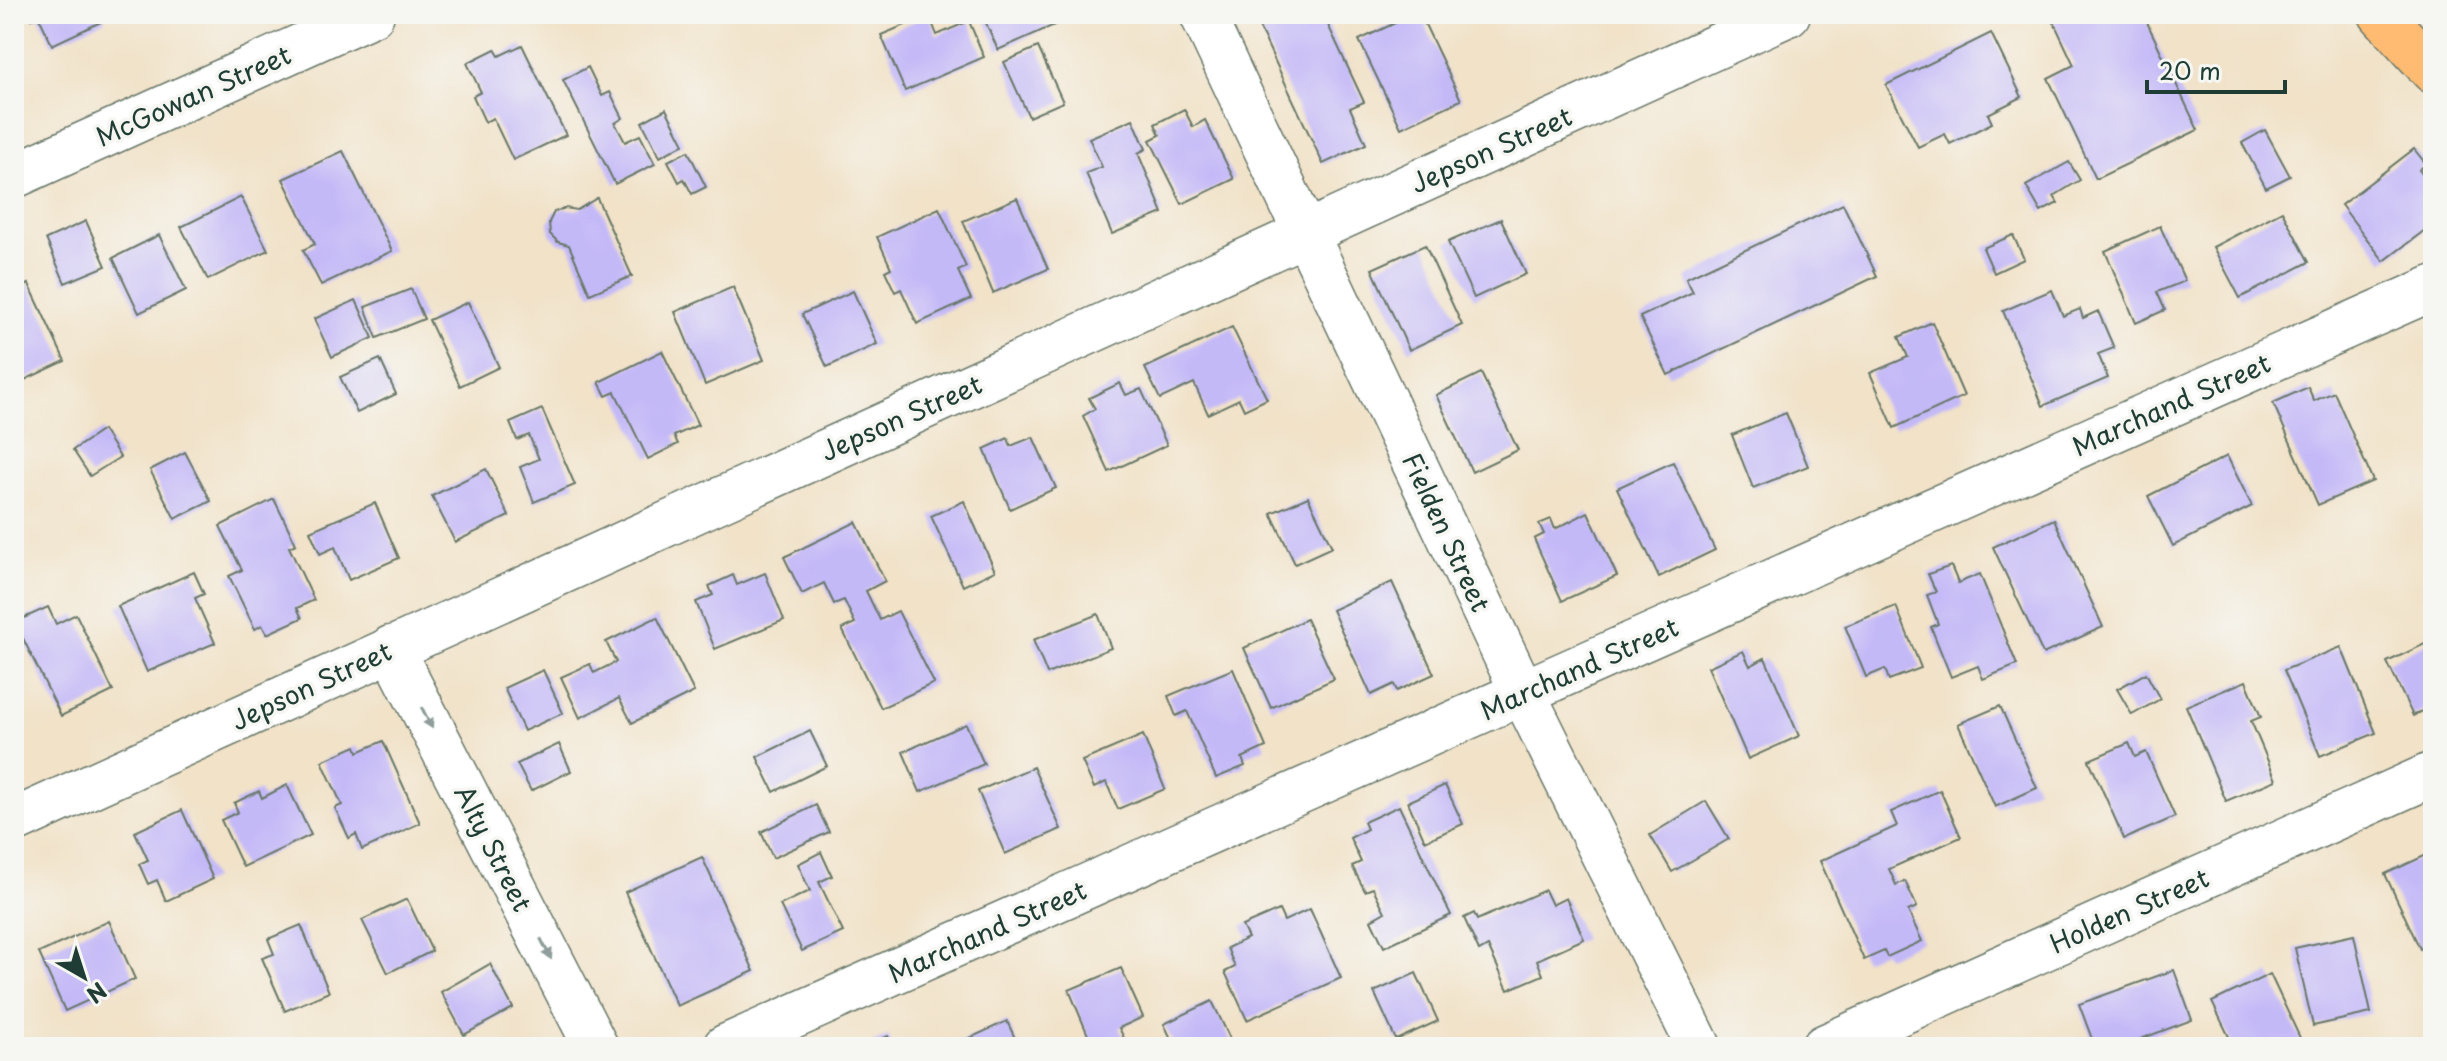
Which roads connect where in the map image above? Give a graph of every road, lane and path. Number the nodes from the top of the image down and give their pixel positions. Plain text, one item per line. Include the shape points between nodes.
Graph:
1 (372, 14) edge
2 (1202, 14) edge
3 (1788, 14) edge
4 (2381, 14) edge
5 (2433, 71) edge
6 (18, 164) edge
7 (1305, 233) junction
8 (2433, 288) edge
9 (391, 648) junction
10 (1523, 693) junction
11 (2433, 774) edge
12 (14, 821) edge
13 (596, 1047) edge
14 (725, 1047) edge
15 (1699, 1047) edge
16 (1824, 1047) edge

1 - 6 street, McGowan Street
2 - 7 street, Fielden Street
3 - 7 street, Jepson Street
4 - 5 main road
7 - 9 street, Jepson Street
7 - 10 street, Fielden Street
8 - 10 street, Marchand Street
9 - 12 street, Jepson Street
9 -> 13 street, Alty Street
10 - 14 street, Marchand Street
10 - 15 street, Fielden Street
11 - 16 street, Holden Street

